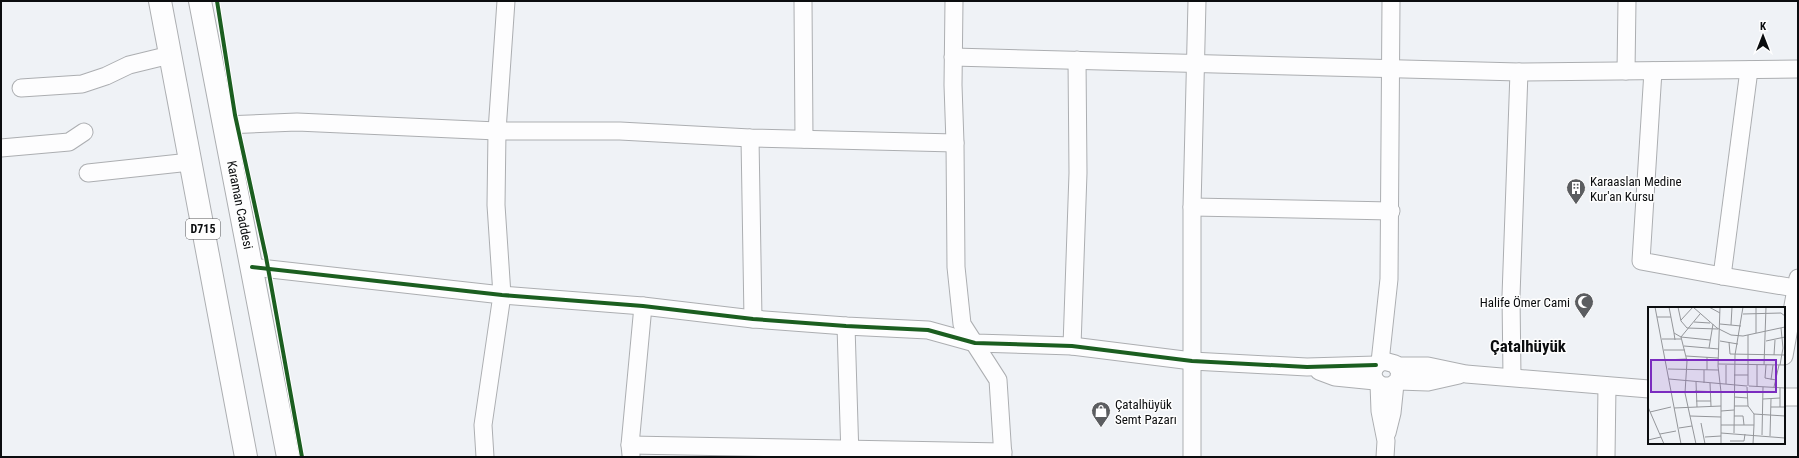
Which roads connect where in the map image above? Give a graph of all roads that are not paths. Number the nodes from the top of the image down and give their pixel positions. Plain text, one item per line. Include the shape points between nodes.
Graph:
1 (160, 1) edge
2 (200, 1) edge
3 (506, 1) edge
4 (803, 1) edge
5 (954, 1) edge
6 (1197, 1) edge
7 (1391, 1) edge
8 (1627, 1) edge
9 (170, 55) junction
10 (953, 57) junction
11 (1077, 60) junction
12 (1196, 63) junction
13 (1392, 67) junction
14 (1798, 69) edge
15 (1652, 70) junction
16 (1749, 70) junction
17 (1626, 71) junction
18 (1519, 72) junction
19 (21, 88) dead end
20 (224, 125) junction
21 (497, 131) junction
22 (84, 132) dead end
23 (750, 138) junction
24 (804, 139) junction
25 (955, 143) junction
26 (1, 148) edge
27 (190, 162) junction
28 (88, 173) dead end
29 (1192, 207) junction
30 (1391, 211) junction
31 (252, 267) junction
32 (1722, 276) junction
33 (1797, 283) edge
34 (502, 295) junction
35 (643, 306) junction
36 (753, 319) junction
37 (846, 326) junction
38 (975, 343) junction
39 (1072, 346) junction
40 (1785, 352) edge
41 (1192, 361) junction
42 (1387, 373) junction
43 (1512, 376) junction
44 (1607, 386) junction
45 (1648, 390) edge
46 (1785, 397) edge
47 (1798, 397) edge
48 (1386, 449) edge
49 (631, 451) edge
50 (850, 453) edge
51 (1003, 454) edge
52 (246, 457) edge
53 (288, 457) edge
54 (485, 457) edge
55 (1192, 457) edge
56 (1606, 457) edge

1 - 9 highway, D715
2 - 20 highway, Karaman Caddesi
3 - 21 street
4 - 24 street
5 - 10 street
6 - 12 street
7 - 13 street
8 - 17 street
9 - 19 street via 129,65 82,84
9 - 27 highway, D715
10 - 11 street
10 - 25 street
11 - 12 street
11 - 39 street via 1078,172
12 - 13 street
12 - 29 street
13 - 18 street
13 - 30 street
14 - 16 street
15 - 16 street
15 - 17 street
15 - 32 street via 1641,261
16 - 32 street
17 - 18 street
18 - 43 street
20 - 21 street via 297,122
20 - 31 highway, Karaman Caddesi
21 - 23 street via 620,131
21 - 34 street via 496,205
22 - 26 street via 69,142
23 - 24 street
23 - 36 street
24 - 25 street
25 - 38 street via 956,267 962,324
27 - 28 street
27 - 52 highway, D715
29 - 30 street
29 - 41 street
30 - 42 street
31 - 34 street
31 - 53 highway, Karaman Caddesi
32 - 33 street
33 - 40 street
34 - 35 street
34 - 54 street via 484,425
35 - 36 street
35 - 49 street
36 - 37 street
37 - 38 street via 928,330
37 - 50 street
38 - 39 street
38 - 51 street via 998,380
39 - 41 street
41 - 42 street
41 - 55 street
42 - 43 street via 1428,382 1466,374
42 - 48 street via 1380,411
43 - 44 street
44 - 45 street
44 - 56 street
46 - 47 street
49 - 50 street
50 - 51 street

